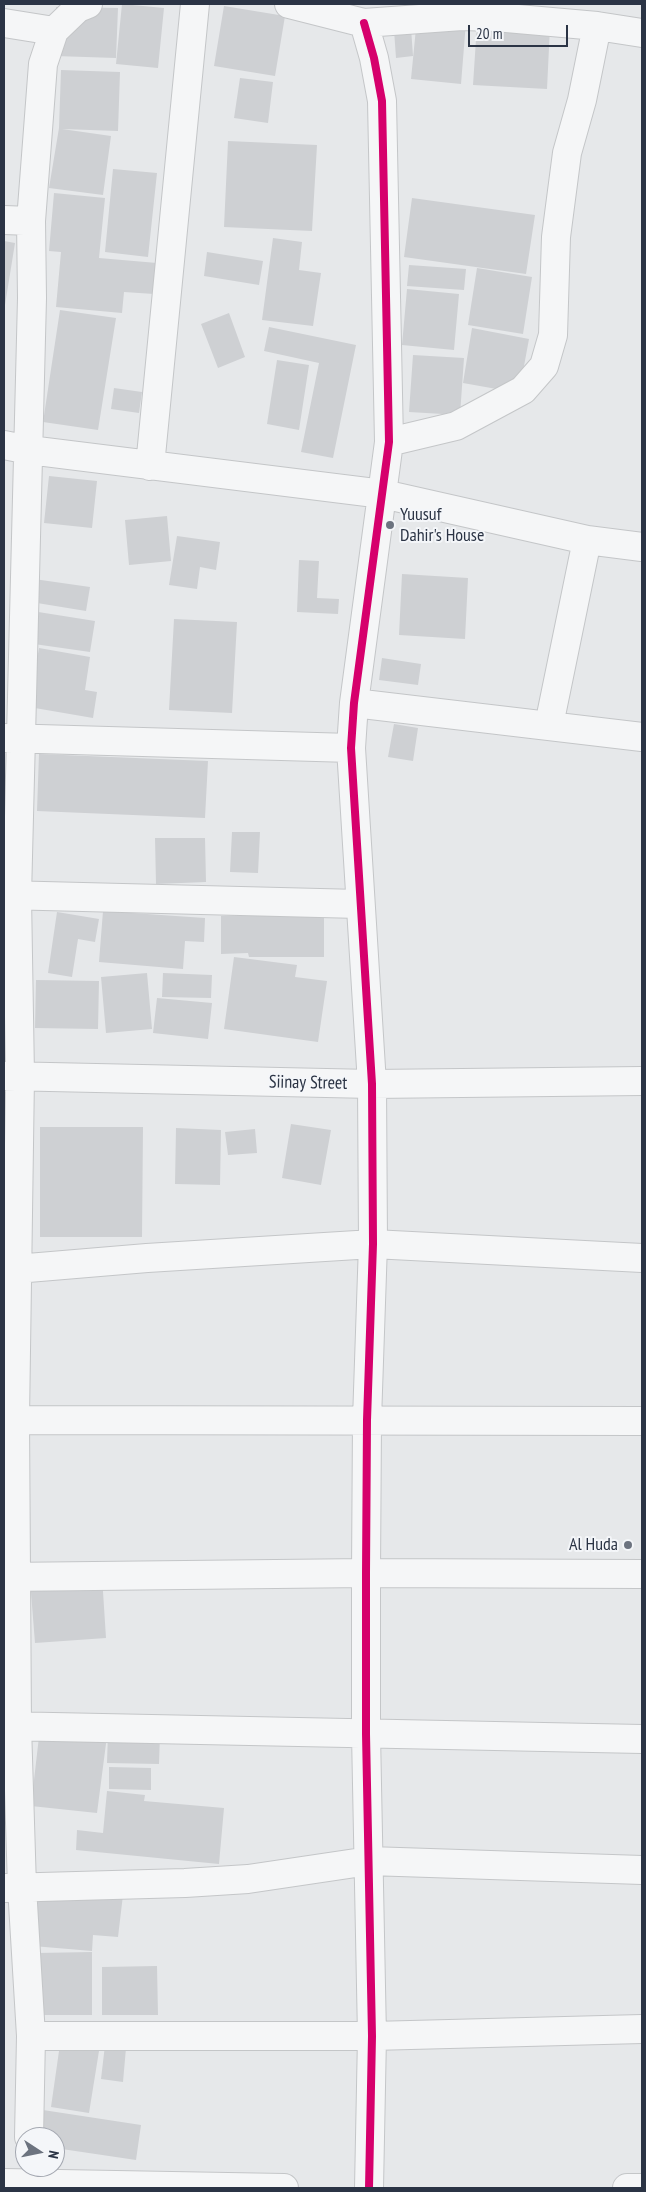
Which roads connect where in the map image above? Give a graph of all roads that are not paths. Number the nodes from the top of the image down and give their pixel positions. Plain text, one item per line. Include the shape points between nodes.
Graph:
1 (88, 4) edge
2 (194, 4) edge
3 (289, 4) edge
4 (4, 23) edge
5 (364, 23) junction
6 (597, 26) junction
7 (54, 31) junction
8 (642, 33) edge
9 (4, 220) edge
10 (31, 221) junction
11 (389, 442) junction
12 (16, 448) edge
13 (150, 466) junction
14 (383, 494) junction
15 (586, 540) junction
16 (642, 547) edge
17 (15, 583) edge
18 (354, 703) junction
19 (549, 725) junction
20 (642, 737) edge
21 (13, 738) edge
22 (351, 748) junction
23 (11, 895) edge
24 (359, 904) junction
25 (12, 1076) edge
26 (642, 1081) edge
27 (372, 1084) junction
28 (373, 1244) junction
29 (642, 1258) edge
30 (10, 1270) edge
31 (10, 1420) edge
32 (367, 1420) junction
33 (642, 1421) edge
34 (366, 1573) junction
35 (642, 1574) edge
36 (10, 1577) edge
37 (10, 1726) edge
38 (366, 1734) junction
39 (642, 1739) edge
40 (369, 1861) junction
41 (642, 1870) edge
42 (13, 1887) edge
43 (642, 2029) edge
44 (31, 2036) junction
45 (372, 2036) junction
46 (28, 2127) edge
47 (20, 2180) edge
48 (211, 2188) edge
49 (284, 2188) edge
50 (369, 2188) edge
51 (627, 2188) edge
52 (642, 2188) edge

1 - 7 street via 78,8
2 - 13 street
3 - 5 street
4 - 7 street
5 - 6 street via 470,17
5 - 11 street via 382,101
6 - 8 street
6 - 11 street via 567,154 556,237 553,335 544,366 523,390 456,426
7 - 10 street via 43,64
9 - 10 street
10 - 12 street via 32,298
11 - 14 street
12 - 13 street
12 - 17 street
13 - 14 street
14 - 15 street
14 - 18 street
15 - 16 street
15 - 19 street
17 - 21 street
18 - 19 street
18 - 22 street
19 - 20 street
21 - 22 street
21 - 23 street
22 - 24 street
23 - 24 street
23 - 25 street
24 - 27 street
25 - 27 street, Siinay Street
25 - 30 street
26 - 27 street, Siinay Street
27 - 28 street
28 - 29 street
28 - 30 street
28 - 32 street
30 - 31 street
31 - 32 street
31 - 36 street
32 - 33 street
32 - 34 street
34 - 35 street
34 - 36 street
34 - 38 street
36 - 37 street
37 - 38 street
37 - 42 street
38 - 39 street
38 - 40 street
40 - 41 street
40 - 42 street via 248,1879
40 - 45 street
42 - 44 street
43 - 45 street
44 - 45 street
44 - 46 street
45 - 50 street
47 - 48 street
48 - 49 street
51 - 52 street

